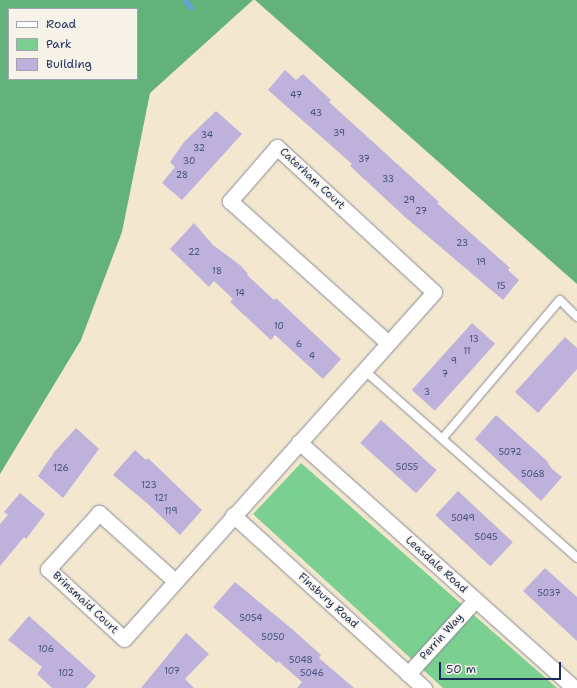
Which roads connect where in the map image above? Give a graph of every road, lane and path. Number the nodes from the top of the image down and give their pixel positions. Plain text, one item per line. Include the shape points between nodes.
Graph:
1 (577, 317) edge
2 (388, 343) junction
3 (364, 370) junction
4 (442, 439) junction
5 (299, 442) junction
6 (233, 515) junction
7 (577, 558) edge
8 (174, 580) junction
9 (475, 600) junction
10 (408, 674) junction
11 (424, 688) edge
12 (574, 688) edge

1 - 4 lane via 560,300
2 - 2 street, Caterham Court via 230,201 276,147 434,292
2 - 3 street, Caterham Court
3 - 4 lane
3 - 5 street, Caterham Court
4 - 7 lane
5 - 6 street, Brinsmaid Court
5 - 9 street, Leasdale Road
6 - 8 street, Brinsmaid Court
6 - 10 street, Finsbury Road
8 - 8 street, Brinsmaid Court via 99,513 48,568 124,639
9 - 10 street, Perrin Way
9 - 12 street, Leasdale Road
10 - 11 street, Finsbury Road

